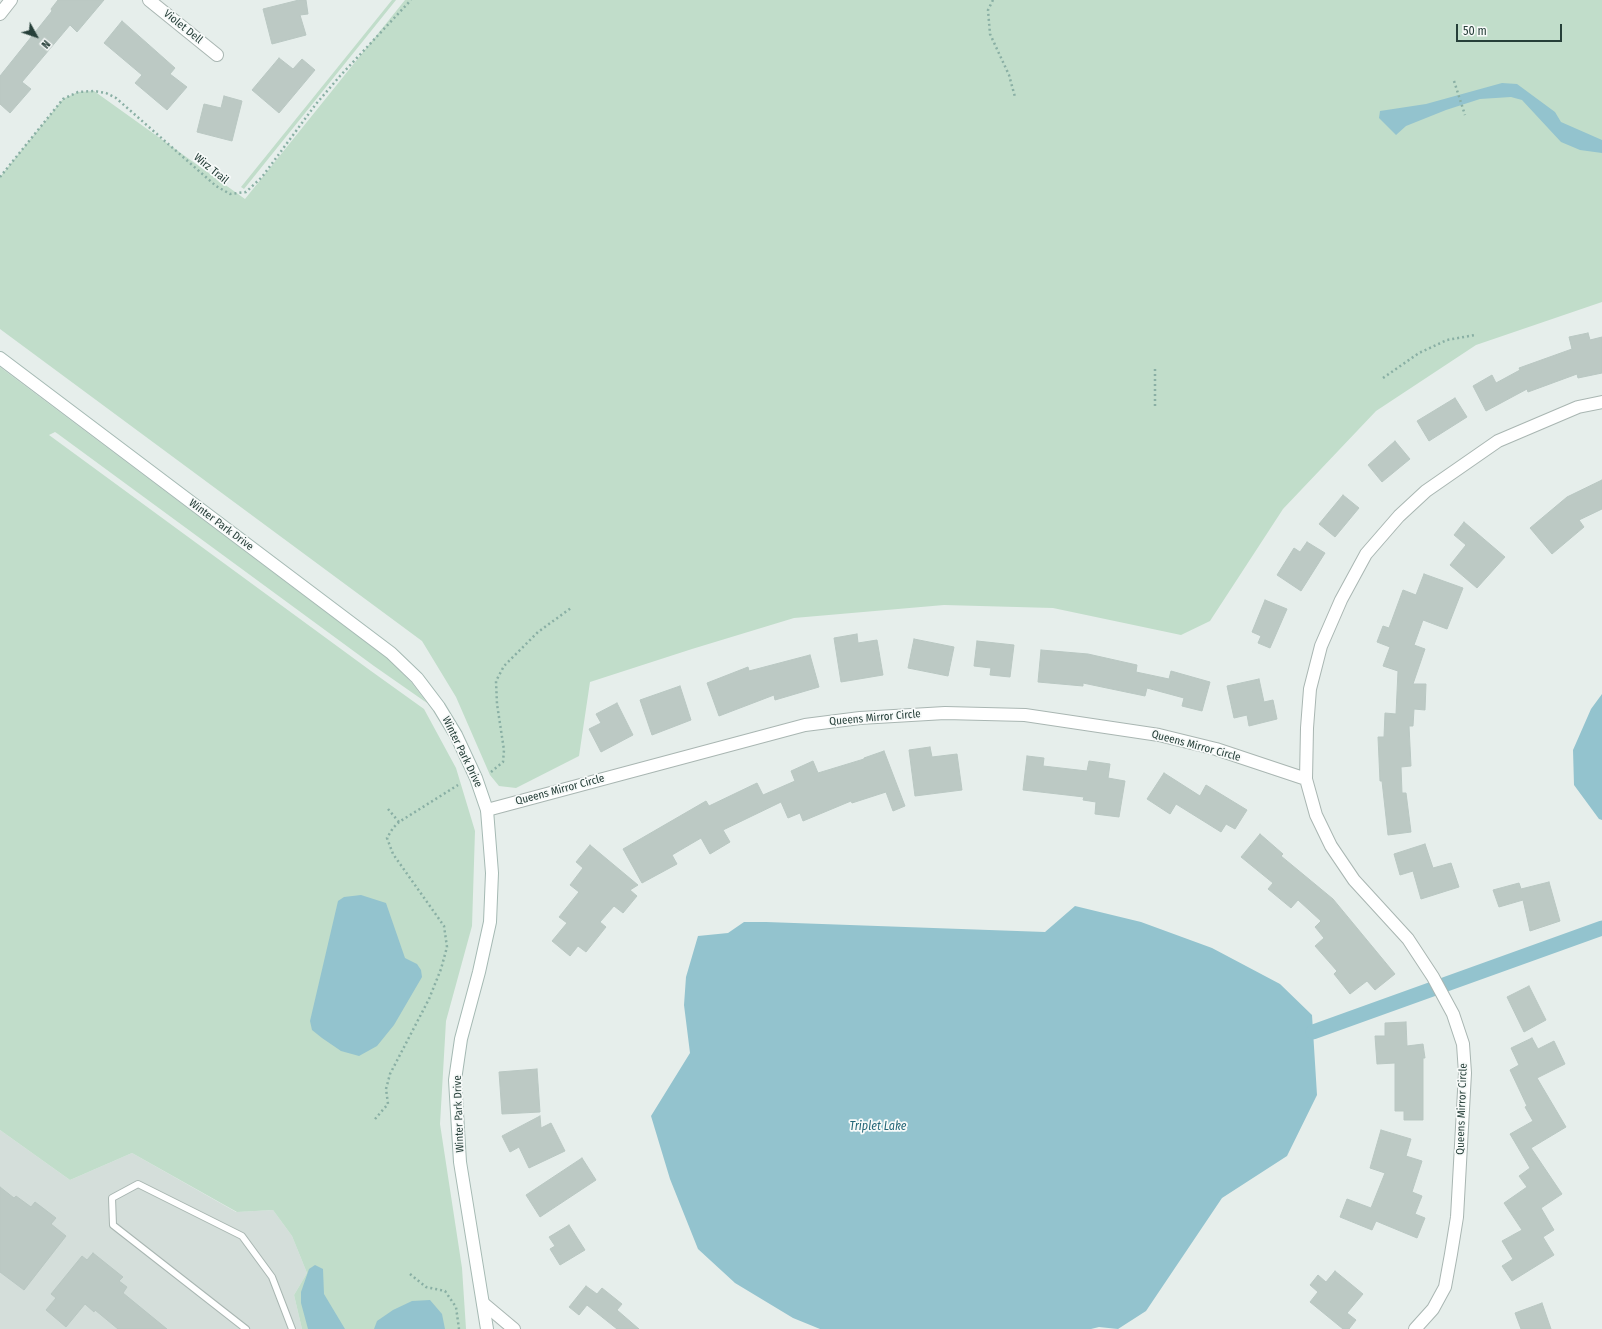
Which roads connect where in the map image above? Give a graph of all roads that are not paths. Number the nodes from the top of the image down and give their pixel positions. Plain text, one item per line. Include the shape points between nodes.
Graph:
1 (11, 0) edge
2 (149, 0) edge
3 (0, 14) edge
4 (217, 55) dead end
5 (0, 358) edge
6 (1602, 402) edge
7 (1306, 779) junction
8 (487, 810) junction
9 (483, 1303) junction
10 (246, 1329) edge
11 (292, 1329) edge
12 (487, 1329) edge
13 (514, 1329) edge
14 (1415, 1329) edge

1 - 3 street
2 - 4 street, Violet Dell
5 - 8 street, Winter Park Drive via 391,653 417,678 439,707 476,778
6 - 7 street via 1578,407 1492,445 1426,491 1399,516 1366,554 1341,600 1321,646 1310,689
7 - 8 street, Queens Mirror Circle via 1216,749 1159,735 1025,715 945,713 860,718 805,725
7 - 14 street, Queens Mirror Circle via 1316,815 1331,846 1354,880 1408,939 1443,994 1462,1044 1465,1073 1457,1217 1445,1287 1433,1309
8 - 9 street, Winter Park Drive via 492,873 490,922 461,1039 455,1080 460,1162
9 - 12 street, Winter Park Drive
9 - 13 street
10 - 11 lane via 113,1225 112,1198 138,1184 242,1236 272,1277

